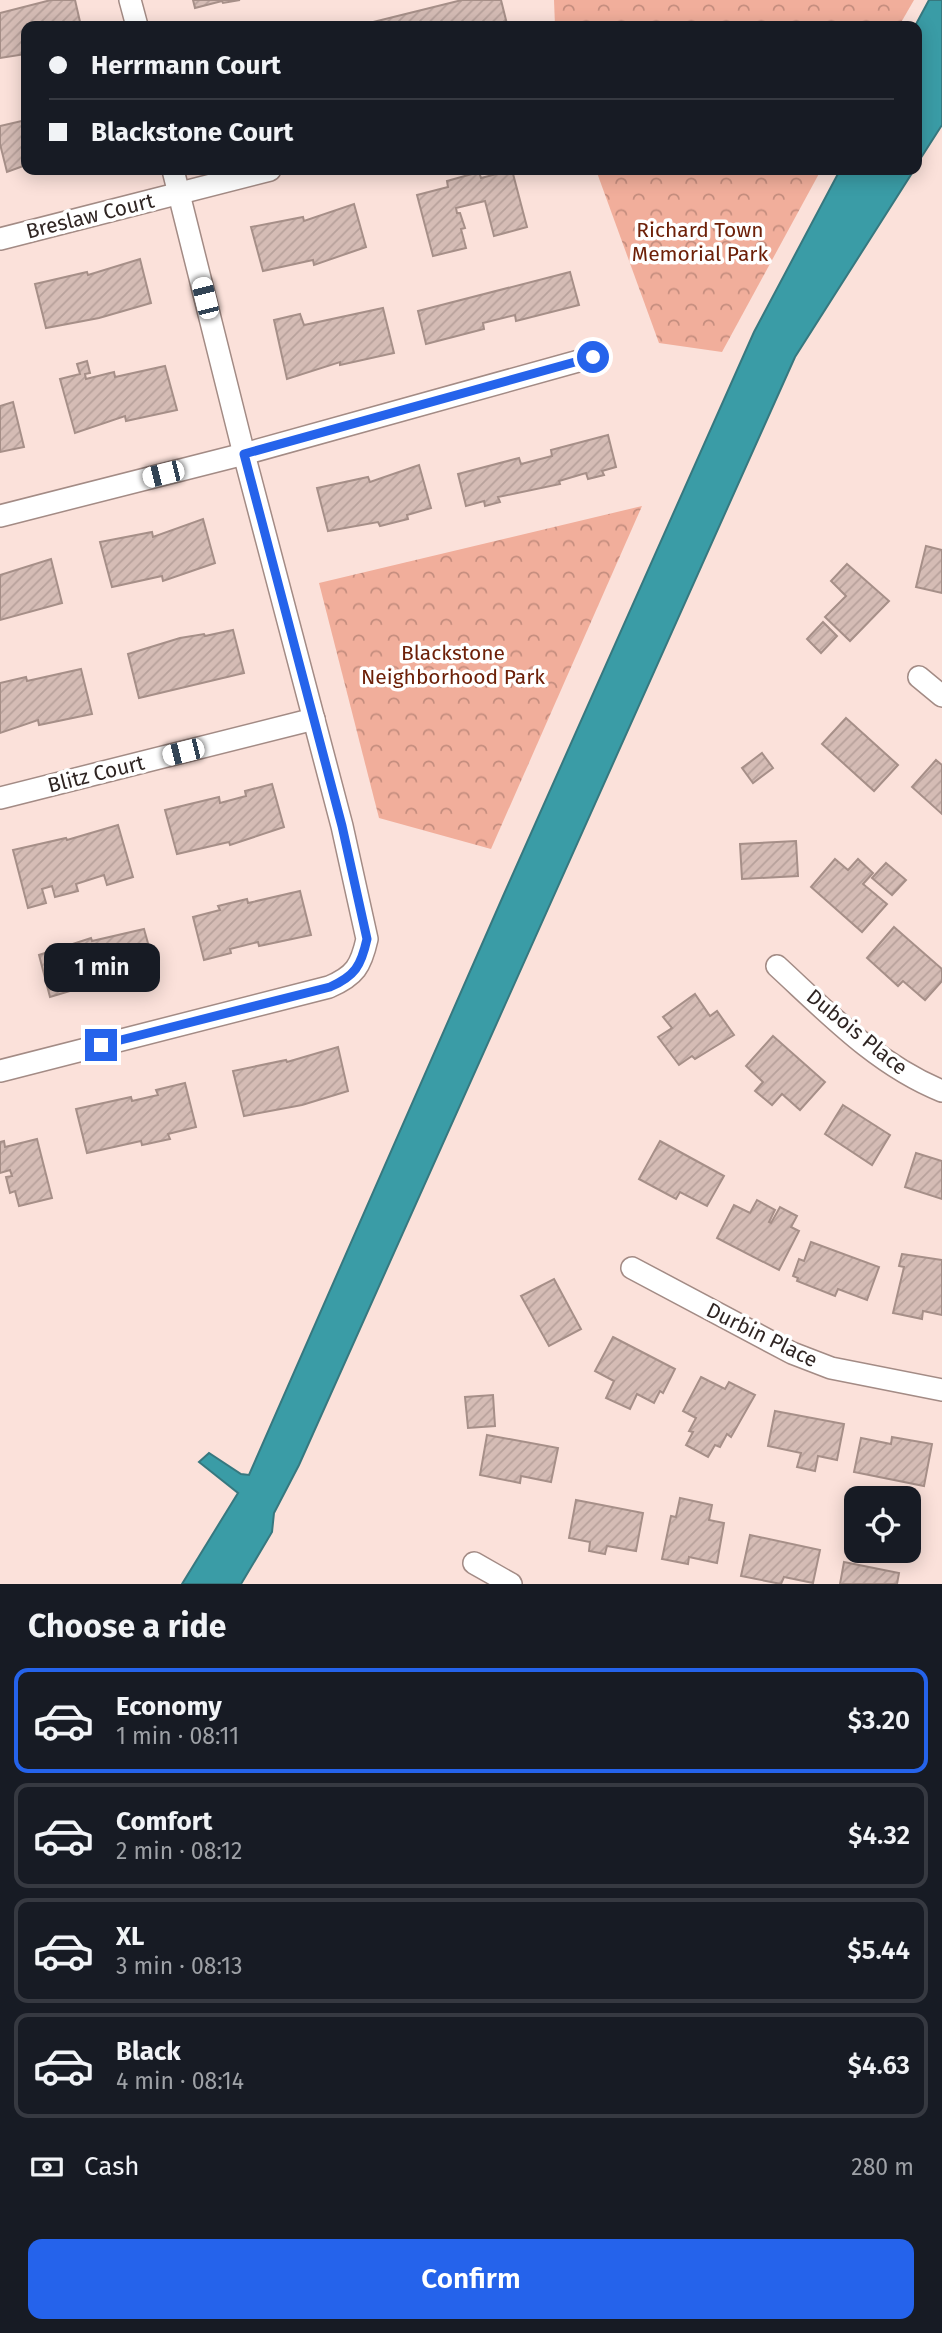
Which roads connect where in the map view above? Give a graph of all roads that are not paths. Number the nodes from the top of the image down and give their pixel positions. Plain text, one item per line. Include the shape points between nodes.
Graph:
1 (130, 0) edge
2 (136, 21) edge
3 (174, 175) edge
4 (251, 175) edge
5 (179, 194) junction
6 (0, 239) edge
7 (593, 357) dead end
8 (244, 454) junction
9 (0, 516) edge
10 (919, 677) dead end
11 (942, 696) edge
12 (314, 719) junction
13 (0, 798) edge
14 (777, 965) dead end
15 (0, 1071) edge
16 (942, 1091) edge
17 (632, 1268) dead end
18 (942, 1390) edge
19 (474, 1563) dead end
20 (511, 1584) edge

1 - 2 street
3 - 5 street
4 - 5 street, Breslaw Court
5 - 6 street, Breslaw Court
5 - 8 street
7 - 8 street
8 - 9 street
8 - 12 street
10 - 11 street
12 - 13 street, Blitz Court
12 - 15 street via 367,939 356,970 330,987
14 - 16 street, Dubois Place via 886,1061
17 - 18 street, Durbin Place via 792,1353 831,1368
19 - 20 street

